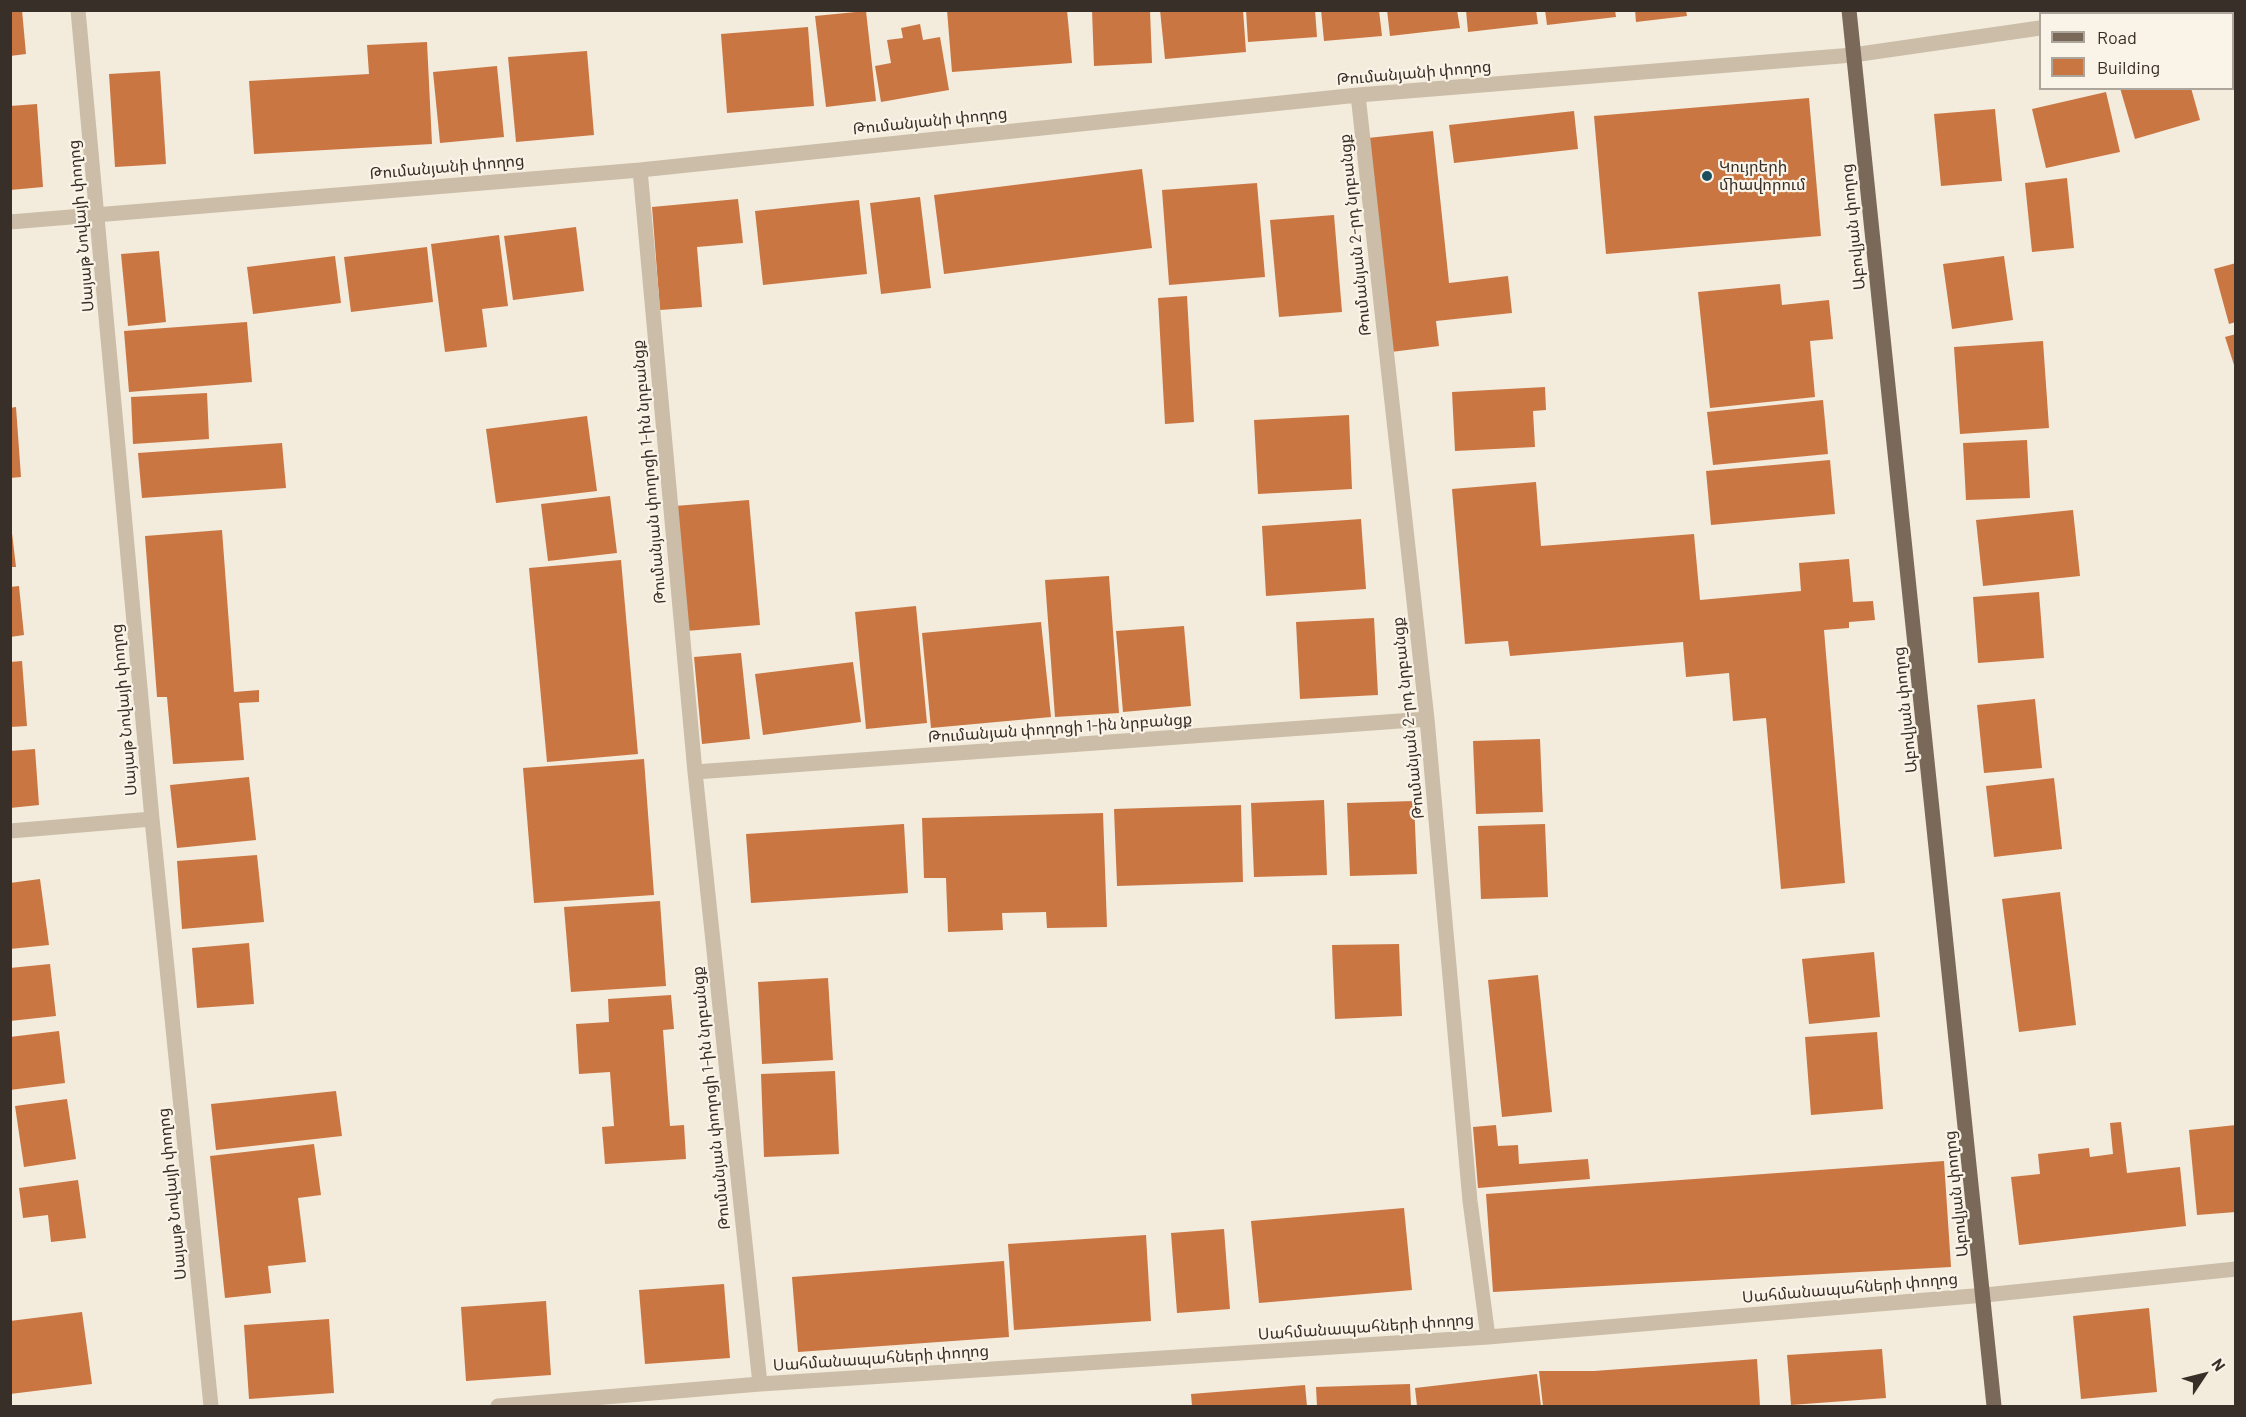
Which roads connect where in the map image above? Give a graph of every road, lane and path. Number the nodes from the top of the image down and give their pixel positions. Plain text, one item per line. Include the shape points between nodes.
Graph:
1 (78, 10) edge
2 (1850, 10) edge
3 (2039, 28) edge
4 (1853, 55) junction
5 (1358, 95) junction
6 (640, 170) junction
7 (98, 213) junction
8 (10, 222) edge
9 (1427, 719) junction
10 (695, 772) junction
11 (152, 819) junction
12 (10, 831) edge
13 (2235, 1269) edge
14 (1985, 1294) junction
15 (1488, 1337) junction
16 (760, 1384) junction
17 (211, 1407) edge
18 (498, 1407) edge
19 (1994, 1407) edge

1 - 7 street, Սայաթ Նովայի փողոց
2 - 4 main road, Աբովյան փողոց
3 - 4 street, Թումանյանի փողոց
4 - 5 street, Թումանյանի փողոց
4 - 14 main road, Աբովյան փողոց
5 - 6 street, Թումանյանի փողոց
5 - 9 street, Թումանյան 2-րդ նրբանցք
6 - 7 street, Թումանյանի փողոց
6 - 10 street, Թումանյան փողոցի 1-ին նրբանցք
7 - 8 street, Թումանյանի փողոց
7 - 11 street, Սայաթ Նովայի փողոց
9 - 10 street, Թումանյան փողոցի 1-ին նրբանցք
9 - 15 street, Թումանյան 2-րդ նրբանցք via 1470,1201
10 - 16 street, Թումանյան փողոցի 1-ին նրբանցք
11 - 12 street
11 - 17 street, Սայաթ Նովայի փողոց
13 - 14 street, Սահմանապահների փողոց
14 - 15 street, Սահմանապահների փողոց
14 - 19 main road, Աբովյան փողոց
15 - 16 street, Սահմանապահների փողոց
16 - 18 street, Սահմանապահների փողոց

